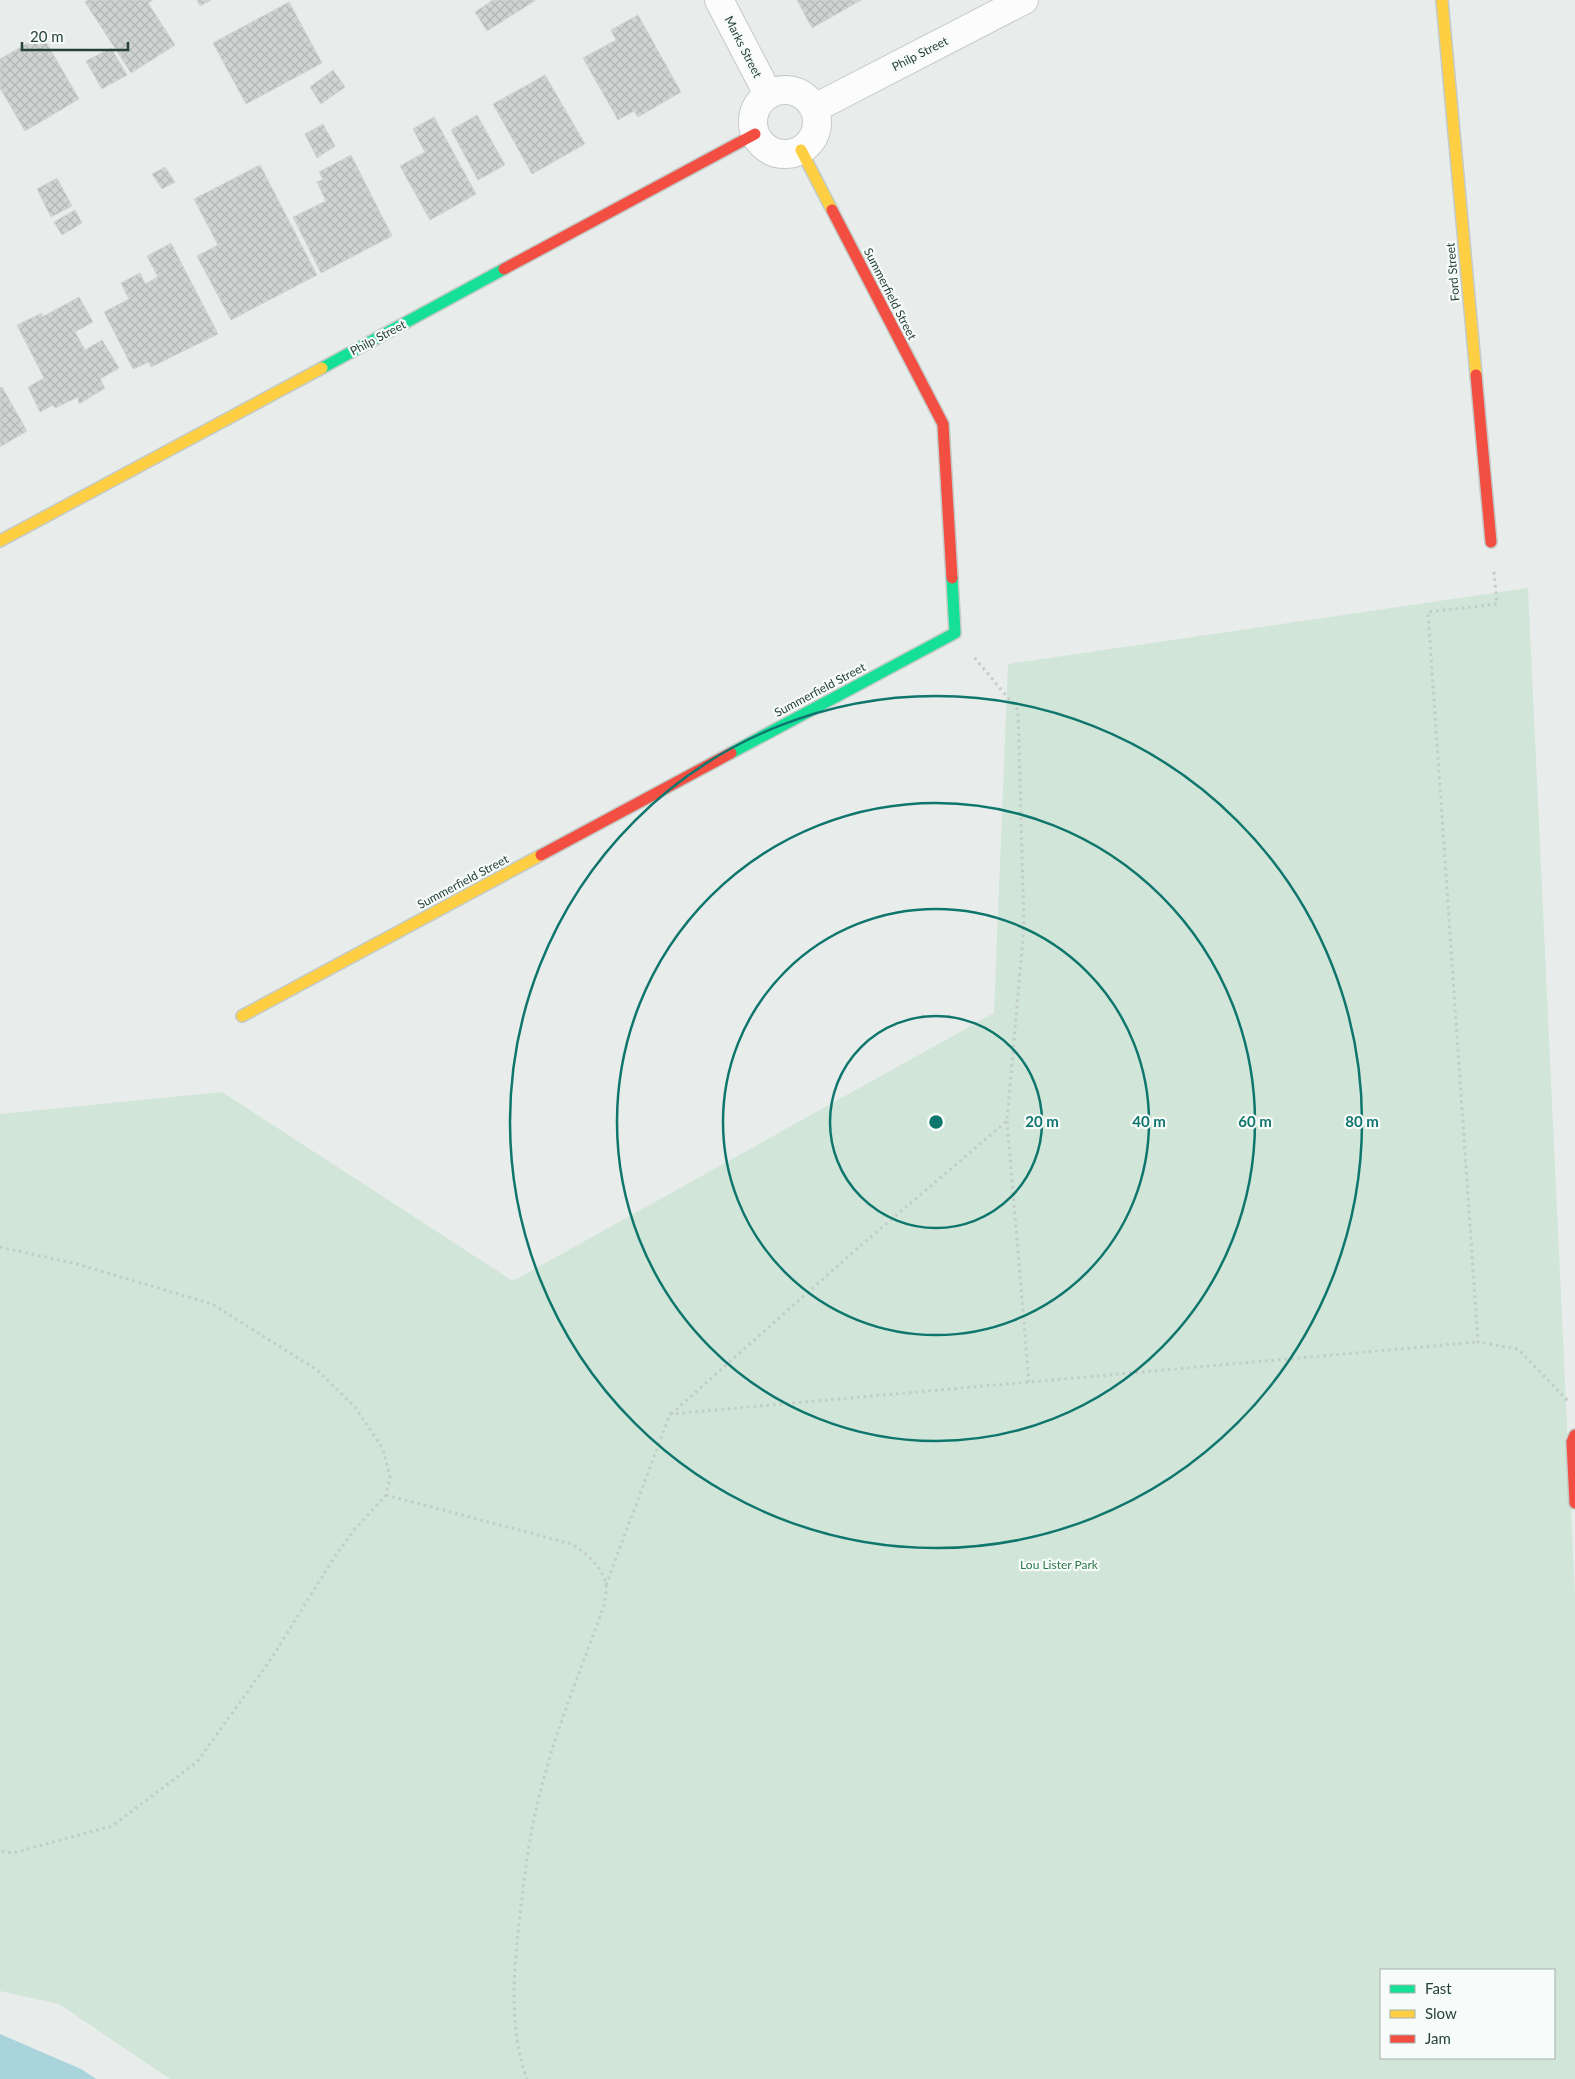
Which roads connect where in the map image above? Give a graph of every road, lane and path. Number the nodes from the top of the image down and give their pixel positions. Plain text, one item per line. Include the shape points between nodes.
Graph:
1 (719, 0) edge
2 (1024, 0) edge
3 (1442, 0) edge
4 (768, 94) junction
5 (816, 108) junction
6 (755, 134) junction
7 (801, 150) junction
8 (0, 542) edge
9 (1491, 542) joint
10 (955, 633) junction
11 (242, 1016) dead end
12 (1007, 1121) junction
13 (0, 1247) edge
14 (1478, 1342) junction
15 (1028, 1382) junction
16 (1575, 1408) edge
17 (670, 1414) junction
18 (1575, 1435) edge
19 (386, 1495) junction
20 (1575, 1503) edge
21 (606, 1585) junction
22 (0, 1851) edge
23 (526, 2079) edge

1 - 4 street, Marks Street
2 - 5 street, Philp Street
3 - 9 street, Ford Street
4 - 5 street via 790,89 800,92
4 - 6 street via 754,111
5 - 7 street via 817,131 812,141
6 - 7 street via 760,142 779,154
6 - 8 street, Philp Street
7 - 10 street, Summerfield Street via 943,424
9 - 14 path via 1497,604 1428,612
10 - 11 street, Summerfield Street
10 - 12 path via 1018,710 1024,926
12 - 15 path
12 - 17 path
13 - 19 path via 77,1264 212,1304 317,1370 355,1407 383,1449 390,1477
14 - 15 path
14 - 16 path via 1518,1349
15 - 17 path
17 - 21 path
18 - 20 street via 1572,1442
19 - 21 path via 572,1544 587,1554
19 - 22 path via 335,1556 270,1659 197,1762 112,1826 13,1853
21 - 23 path via 604,1605 553,1750 537,1806 523,1891 514,1970 515,2023

